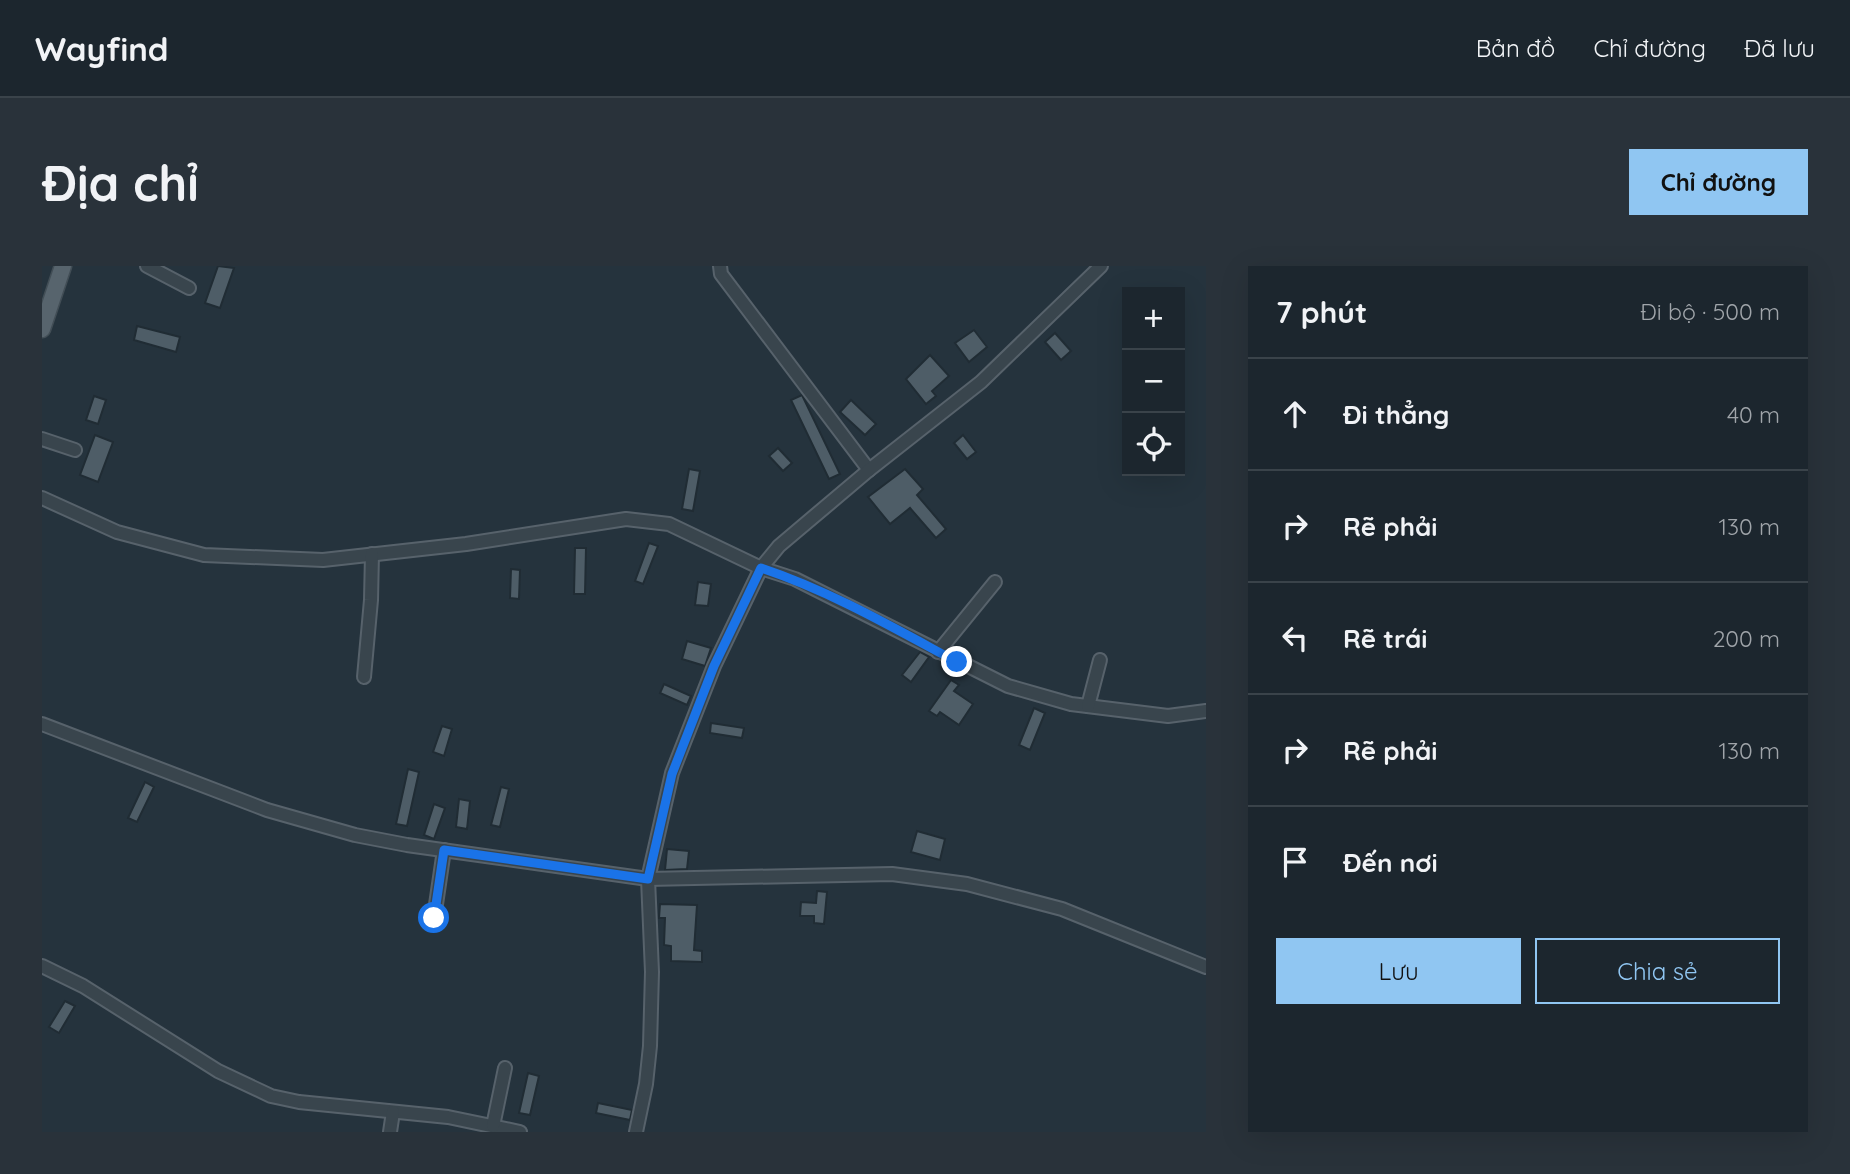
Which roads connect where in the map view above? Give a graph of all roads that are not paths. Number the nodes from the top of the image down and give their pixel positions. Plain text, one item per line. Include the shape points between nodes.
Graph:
1 (63, 266) edge
2 (147, 266) edge
3 (720, 266) edge
4 (1101, 266) edge
5 (189, 288) dead end
6 (42, 329) edge
7 (42, 439) edge
8 (75, 450) dead end
9 (870, 470) junction
10 (42, 498) edge
11 (372, 554) junction
12 (761, 568) junction
13 (995, 582) dead end
14 (938, 652) junction
15 (1101, 660) dead end
16 (364, 677) dead end
17 (1088, 706) junction
18 (1206, 711) edge
19 (42, 724) edge
20 (444, 850) junction
21 (648, 879) junction
22 (434, 918) dead end
23 (42, 966) edge
24 (1206, 967) edge
25 (505, 1068) dead end
26 (393, 1112) junction
27 (494, 1126) junction
28 (390, 1132) edge
29 (520, 1132) edge
30 (636, 1132) edge

1 - 6 main road
2 - 5 street
3 - 9 street via 751,315
4 - 9 street via 981,382
7 - 8 street
9 - 12 street via 779,546
10 - 11 street via 117,532 204,555 323,560
11 - 12 street via 626,519 669,524
11 - 16 street
12 - 14 street via 794,579
12 - 21 street via 714,666 672,774
13 - 14 street
14 - 17 street via 1008,686
15 - 17 street
17 - 18 street via 1168,716
19 - 20 street via 267,810 355,835
20 - 21 street
20 - 22 street
21 - 24 street via 892,874 967,884 1062,909
21 - 30 street via 650,1046
23 - 26 street via 83,986 218,1071 271,1096
25 - 27 street
26 - 27 street
26 - 28 street
27 - 29 street

